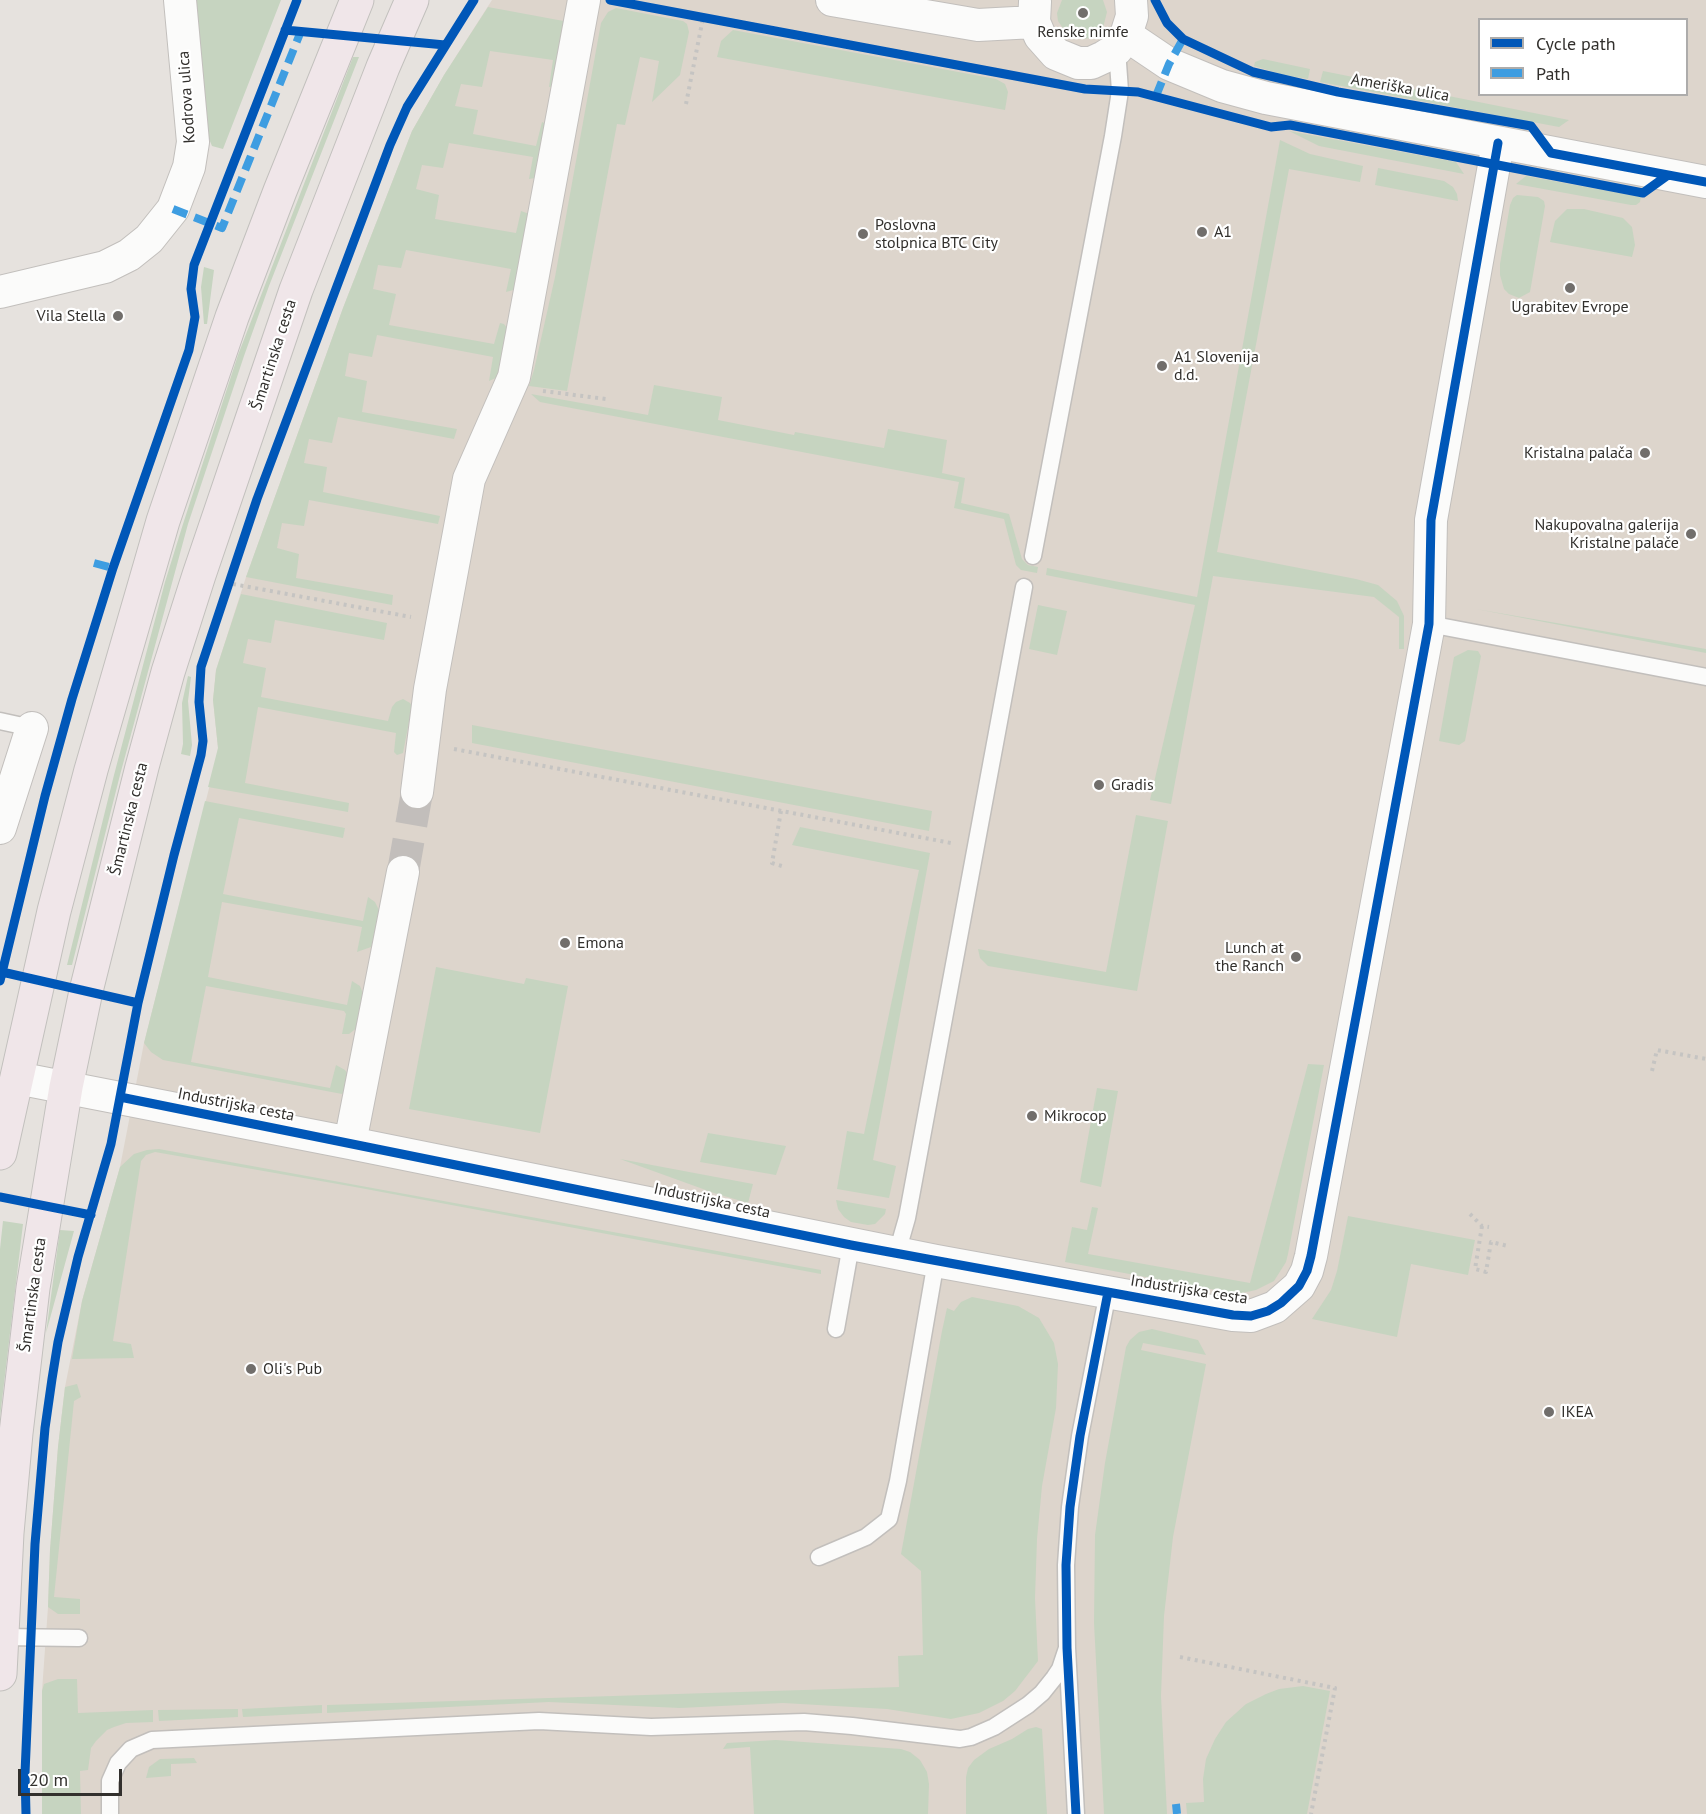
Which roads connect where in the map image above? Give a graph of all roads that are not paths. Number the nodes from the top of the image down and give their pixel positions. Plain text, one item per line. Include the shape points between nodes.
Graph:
1 (180, 0) edge
2 (357, 0) edge
3 (412, 0) edge
4 (584, 0) edge
5 (832, 0) edge
6 (1131, 0) edge
7 (1035, 11) edge
8 (1121, 42) junction
9 (1498, 143) junction
10 (1706, 182) edge
11 (0, 292) edge
12 (1033, 556) dead end
13 (1023, 587) dead end
14 (1430, 624) junction
15 (1706, 676) edge
16 (0, 721) edge
17 (32, 728) joint
18 (417, 792) tunnel mouth
19 (0, 828) edge
20 (403, 872) tunnel mouth
21 (17, 1078) junction
22 (66, 1087) junction
23 (350, 1143) junction
24 (0, 1153) edge
25 (851, 1245) junction
26 (897, 1254) junction
27 (936, 1261) junction
28 (1108, 1292) junction
29 (837, 1329) dead end
30 (819, 1557) dead end
31 (1, 1637) edge
32 (79, 1638) dead end
33 (1067, 1648) junction
34 (0, 1674) edge
35 (110, 1814) edge
36 (1076, 1814) edge

1 - 11 street, Kodrova ulica via 193,142 189,167 173,209 149,239 105,267
2 - 21 main road via 240,296 163,521 54,911
3 - 22 main road, Šmartinska cesta via 296,291 168,672 86,991
4 - 18 street via 514,377 469,478 430,689
5 - 7 street via 978,26
6 - 8 street via 1132,16
7 - 8 street via 1040,36 1067,60 1091,63
8 - 9 street via 1222,86 1266,98
8 - 12 lane via 1120,91 1113,136
9 - 10 street
9 - 14 street via 1431,520
13 - 26 lane via 907,1218
14 - 15 lane
14 - 28 street, Industrijska cesta via 1307,1271 1294,1292 1275,1307 1251,1316
16 - 17 lane
17 - 19 street
20 - 23 street
21 - 22 street, Industrijska cesta
21 - 24 main road
22 - 23 street, Industrijska cesta
22 - 31 main road, Šmartinska cesta via 25,1352
23 - 25 street, Industrijska cesta
25 - 26 street, Industrijska cesta
25 - 29 lane
26 - 27 street, Industrijska cesta
27 - 28 street, Industrijska cesta
27 - 30 lane via 889,1518 866,1537
28 - 33 lane via 1070,1507
31 - 32 lane
31 - 34 main road, Šmartinska cesta
33 - 35 lane via 1060,1669 1042,1693 1015,1715 971,1737 947,1738 804,1722 651,1727 539,1721 152,1740 131,1749 118,1763 110,1781
33 - 36 lane

